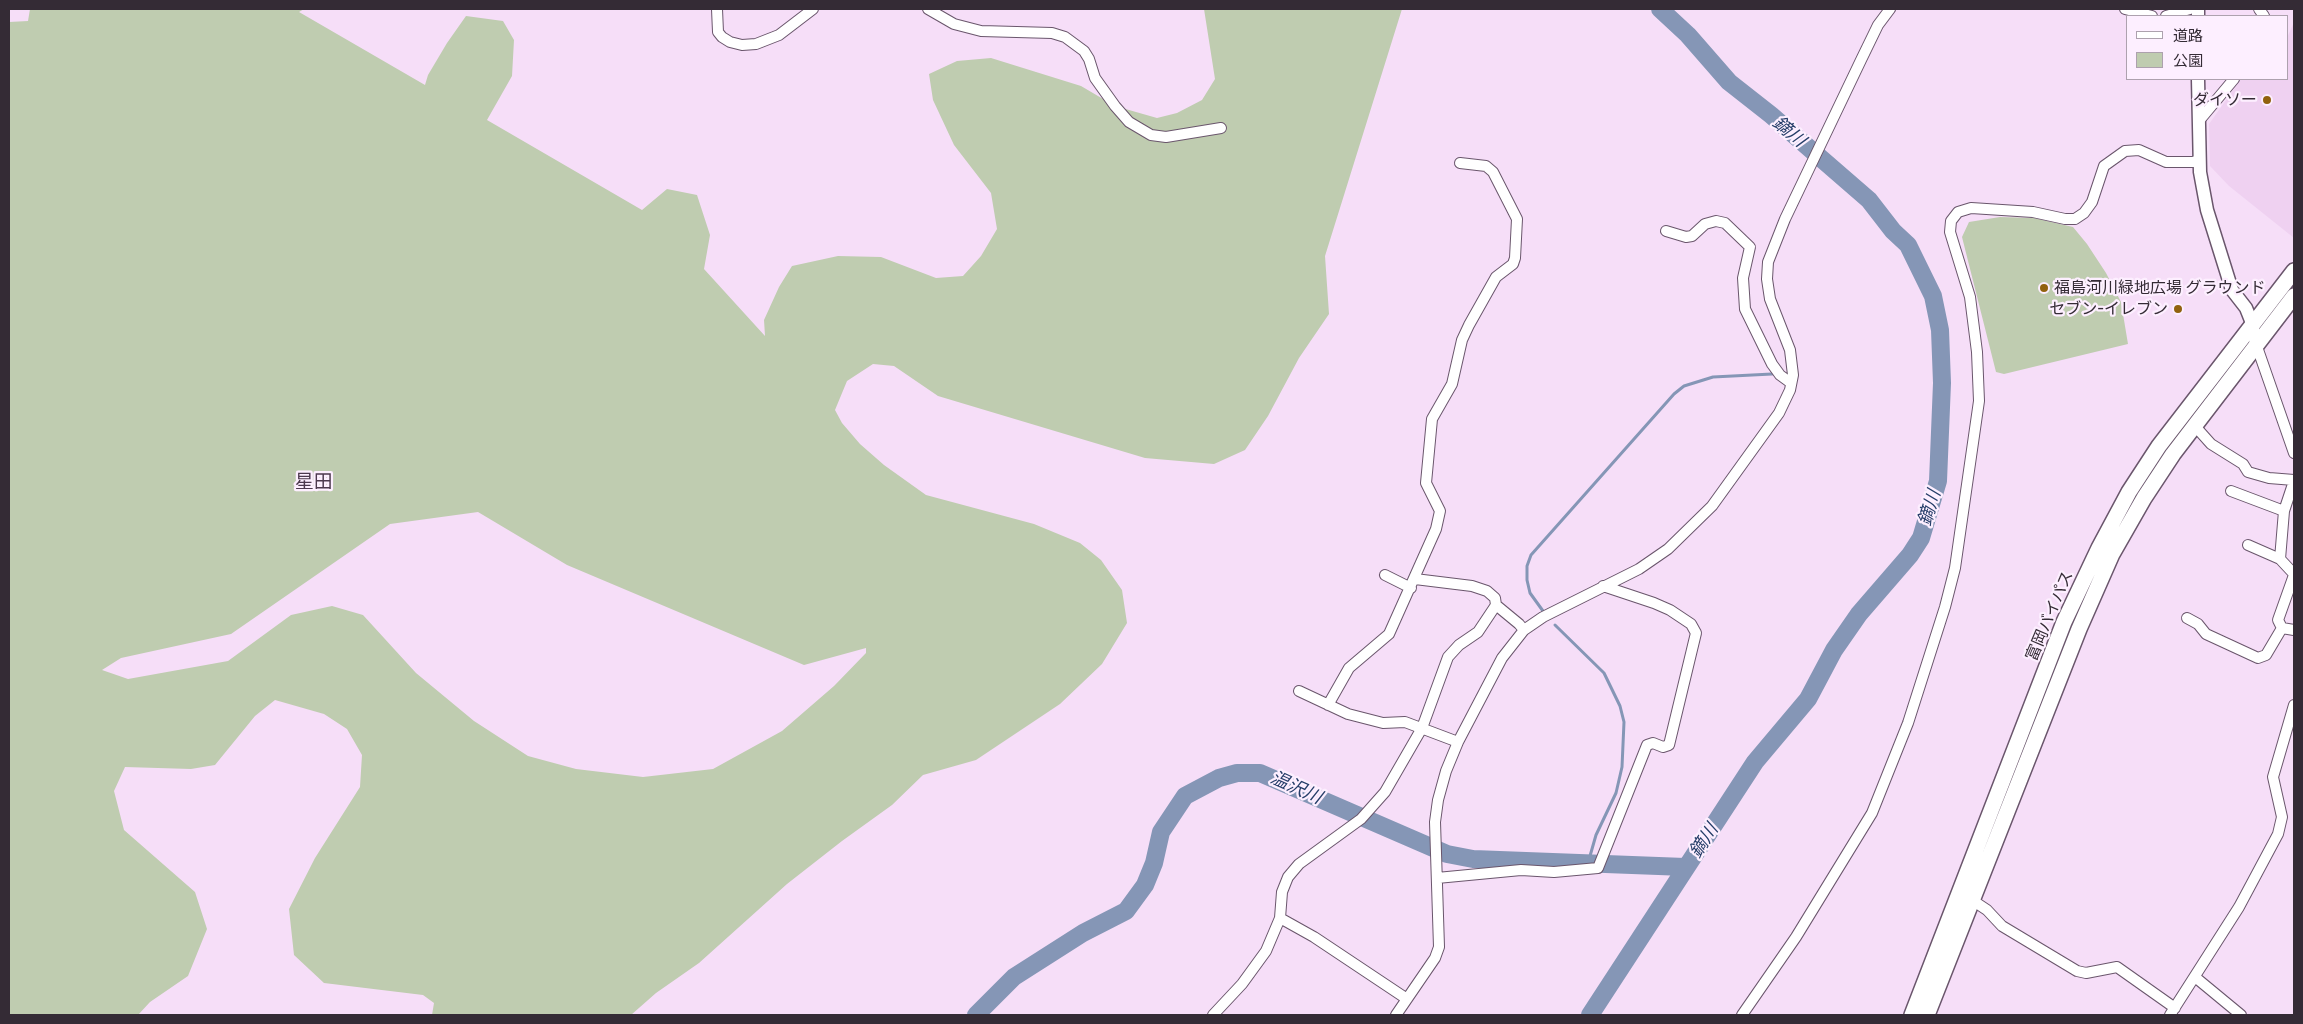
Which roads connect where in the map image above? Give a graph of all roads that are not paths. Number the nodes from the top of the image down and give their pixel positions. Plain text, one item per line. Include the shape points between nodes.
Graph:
1 (717, 9) edge
2 (813, 9) edge
3 (928, 9) edge
4 (1890, 9) edge
5 (2125, 9) edge
6 (2190, 9) edge
7 (2148, 15) edge
8 (2169, 15) edge
9 (2198, 80) edge
10 (2233, 80) edge
11 (2198, 122) junction
12 (1221, 128) dead end
13 (2199, 160) junction
14 (1460, 164) dead end
15 (1666, 231) dead end
16 (2294, 271) edge
17 (2294, 296) edge
18 (2252, 323) junction
19 (2256, 344) junction
20 (1791, 383) junction
21 (2294, 420) edge
22 (2194, 425) junction
23 (2286, 430) junction
24 (2294, 454) edge
25 (2294, 481) edge
26 (2230, 491) dead end
27 (2284, 511) junction
28 (2248, 545) dead end
29 (2280, 559) junction
30 (1385, 575) dead end
31 (2294, 575) edge
32 (1413, 584) junction
33 (1603, 586) junction
34 (1496, 605) junction
35 (2187, 618) dead end
36 (2282, 628) junction
37 (1524, 630) junction
38 (2294, 630) edge
39 (1299, 691) dead end
40 (1328, 705) junction
41 (2294, 705) edge
42 (1422, 728) junction
43 (1458, 742) junction
44 (1437, 878) junction
45 (1972, 900) junction
46 (1280, 918) junction
47 (2195, 977) junction
48 (1407, 999) junction
49 (2172, 1012) edge
50 (1213, 1015) edge
51 (1396, 1015) edge
52 (1742, 1015) edge
53 (1912, 1015) edge
54 (1927, 1015) edge
55 (2241, 1015) edge

1 - 2 street via 718,32 730,42 742,45 756,44 779,35
3 - 12 street via 954,24 981,31 1052,33 1065,37 1084,51 1095,78 1129,122 1151,135 1166,137
4 - 20 street via 1878,25 1772,249 1768,268 1770,299 1790,350
5 - 7 street
6 - 8 street
9 - 11 main road
10 - 11 street
11 - 13 main road
13 - 18 main road via 2206,210 2218,249 2232,290 2246,308
13 - 52 street via 2166,162 2139,150 2125,151 2104,166 2092,202 2084,213 2075,218 1971,208 1958,212 1951,221 1950,232 1970,296 1978,352 1978,402 1946,607 1908,723 1872,813 1796,937
14 - 32 street via 1486,166 1493,172 1517,219 1515,258 1513,264 1496,277 1462,340 1452,384 1432,419 1426,483 1440,512
15 - 20 street via 1692,236 1705,224 1716,221 1725,223 1750,248 1743,278 1745,309 1772,364
16 - 18 highway, 富岡バイパス
17 - 19 highway, 富岡バイパス
18 - 19 main road
18 - 53 highway, 富岡バイパス via 2159,446 2129,492 2099,548 2064,622
19 - 22 highway, 富岡バイパス
19 - 23 street
20 - 33 street via 1779,412 1712,506 1668,549 1639,569
21 - 23 street
22 - 25 street via 2210,444 2243,464 2248,472
22 - 45 highway, 富岡バイパス via 2153,483 2112,554
23 - 24 street
25 - 27 street
26 - 27 street
27 - 29 street
28 - 29 street
29 - 31 street
30 - 32 street
31 - 36 street via 2278,620
32 - 34 street via 1472,586 1487,592
32 - 40 street via 1389,634 1349,668
33 - 37 street
33 - 44 street via 1670,610 1691,624 1696,633 1669,745 1647,745 1598,868 1554,872 1521,870
34 - 37 street
34 - 42 street via 1478,632 1448,657
35 - 36 street via 2206,634 2258,658 2266,655
36 - 38 street
37 - 43 street via 1502,658
39 - 40 street
40 - 42 street via 1383,723 1405,722
41 - 47 street via 2273,777 2282,817 2278,834
42 - 43 street
42 - 46 street via 1384,792 1361,818 1299,864 1288,877 1282,892
43 - 44 street via 1438,800 1435,822
44 - 48 street via 1439,947
45 - 49 street via 2002,926 2077,972 2118,967
45 - 54 highway, 富岡バイパス
46 - 48 street
46 - 50 street via 1266,951 1242,984
47 - 49 street
47 - 55 street
48 - 51 street

